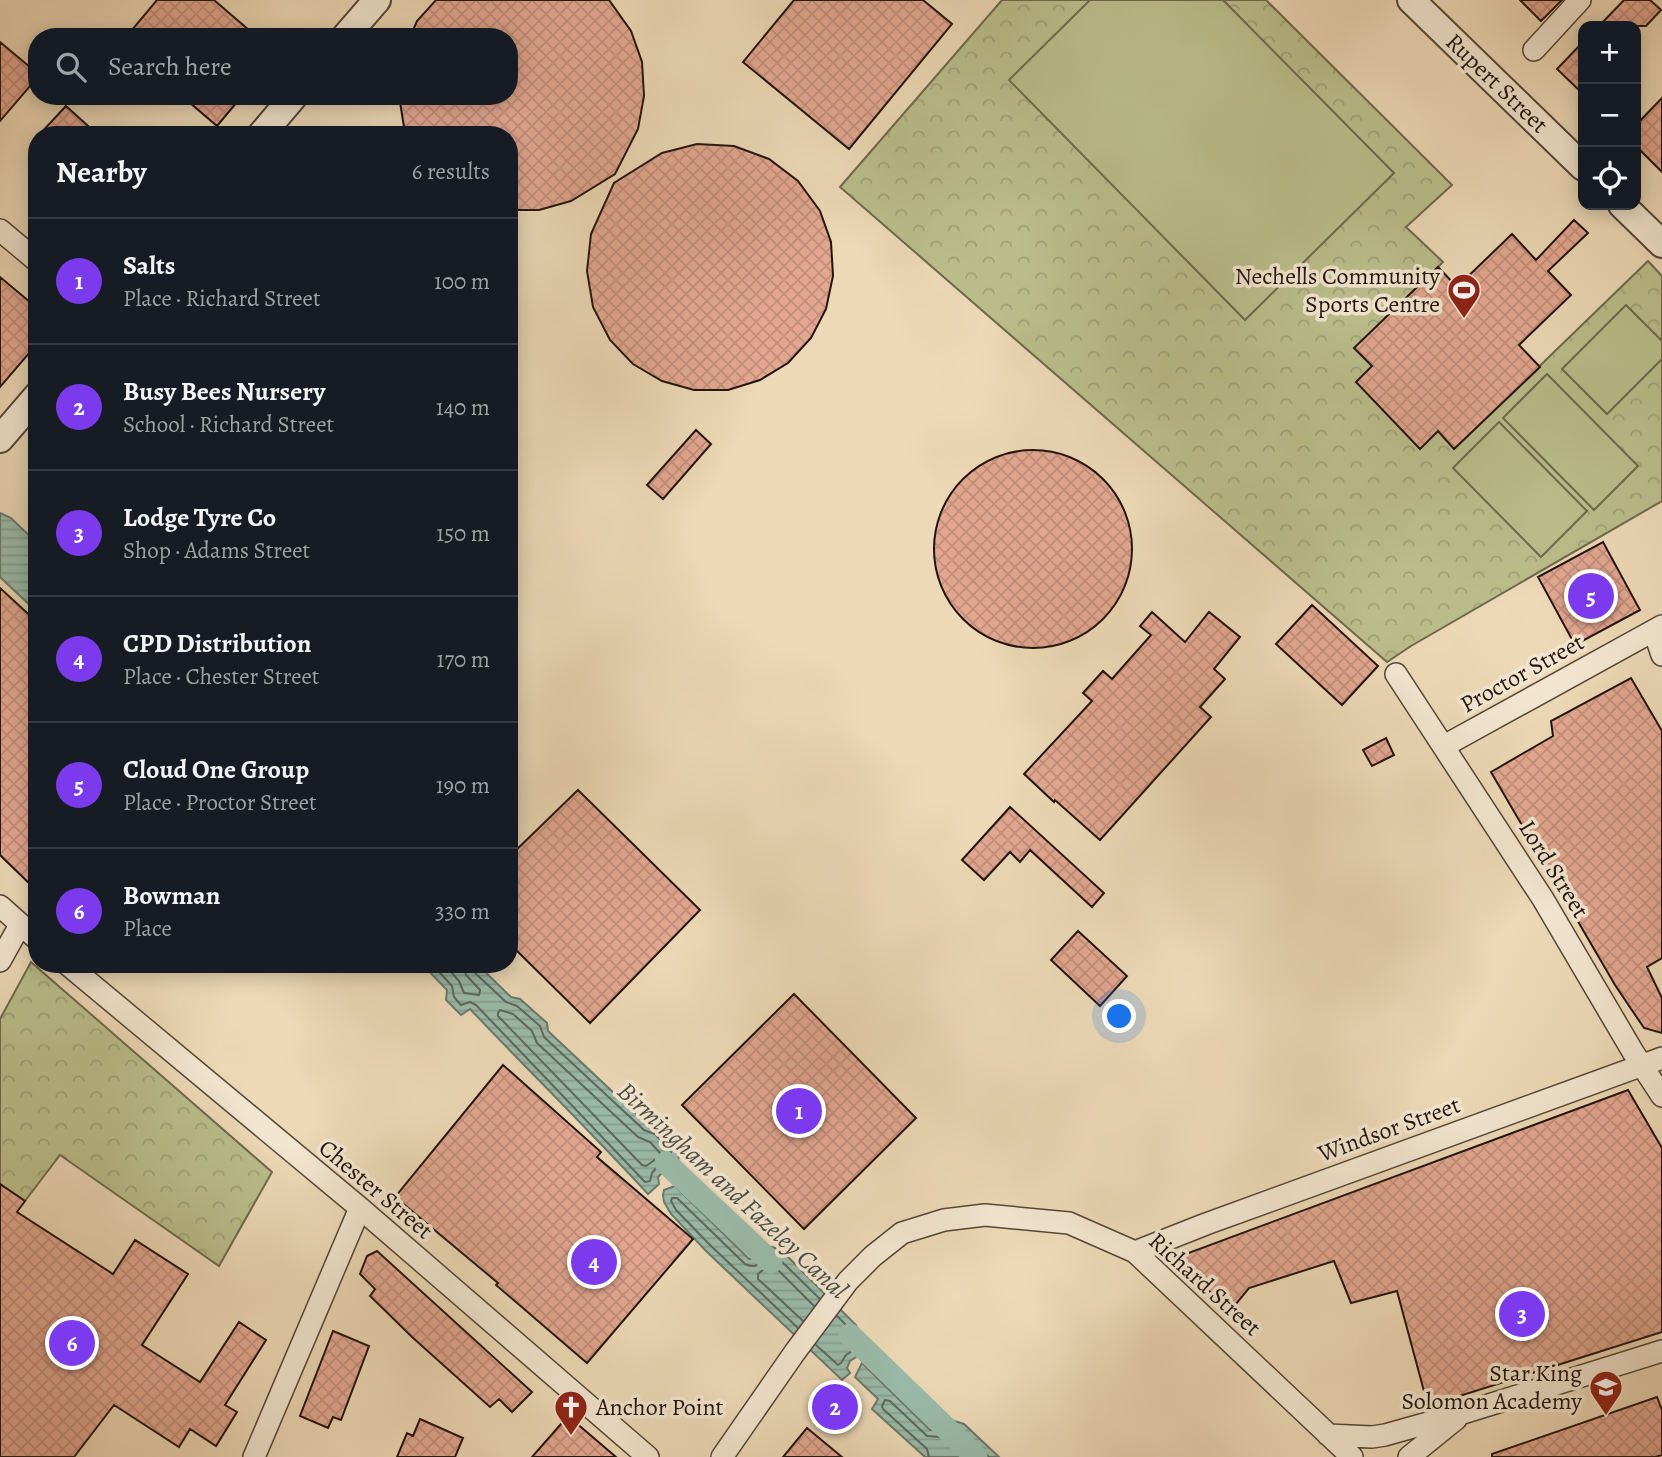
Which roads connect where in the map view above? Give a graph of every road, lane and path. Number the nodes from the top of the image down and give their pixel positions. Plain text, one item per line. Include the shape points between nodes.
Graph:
1 (377, 0) edge
2 (1411, 0) edge
3 (1580, 0) edge
4 (353, 28) edge
5 (1534, 50) dead end
6 (286, 105) edge
7 (269, 126) edge
8 (1578, 162) edge
9 (1627, 210) edge
10 (0, 230) edge
11 (1662, 244) edge
12 (28, 253) edge
13 (28, 406) edge
14 (0, 439) edge
15 (1658, 629) edge
16 (1662, 655) edge
17 (1396, 674) dead end
18 (1444, 746) junction
19 (0, 906) edge
20 (20, 925) junction
21 (28, 932) edge
22 (0, 961) edge
23 (78, 973) edge
24 (1662, 1058) edge
25 (1642, 1065) junction
26 (1662, 1096) edge
27 (360, 1208) junction
28 (1135, 1252) junction
29 (1662, 1351) edge
30 (1463, 1413) junction
31 (1328, 1435) junction
32 (1373, 1447) edge
33 (254, 1457) edge
34 (648, 1457) edge
35 (722, 1457) edge
36 (1352, 1457) edge
37 (1409, 1457) edge

1 - 4 street
2 - 8 street, Rupert Street
3 - 5 street
6 - 7 street
9 - 11 street
10 - 12 street
13 - 14 street
15 - 16 street
15 - 18 street, Proctor Street
17 - 18 street, Lord Street
18 - 25 street, Lord Street
19 - 20 street
20 - 21 street
20 - 22 street
23 - 27 street, Chester Street
24 - 25 street, Windsor Street
25 - 26 street, Lord Street
25 - 28 street, Windsor Street
27 - 33 street
27 - 34 street, Chester Street
28 - 31 street, Richard Street
28 - 35 street, Richard Street via 1069,1223 985,1215 944,1220 902,1233 848,1281
29 - 30 street
30 - 32 street via 1385,1436
30 - 37 street
31 - 32 street
31 - 36 street, Richard Street

